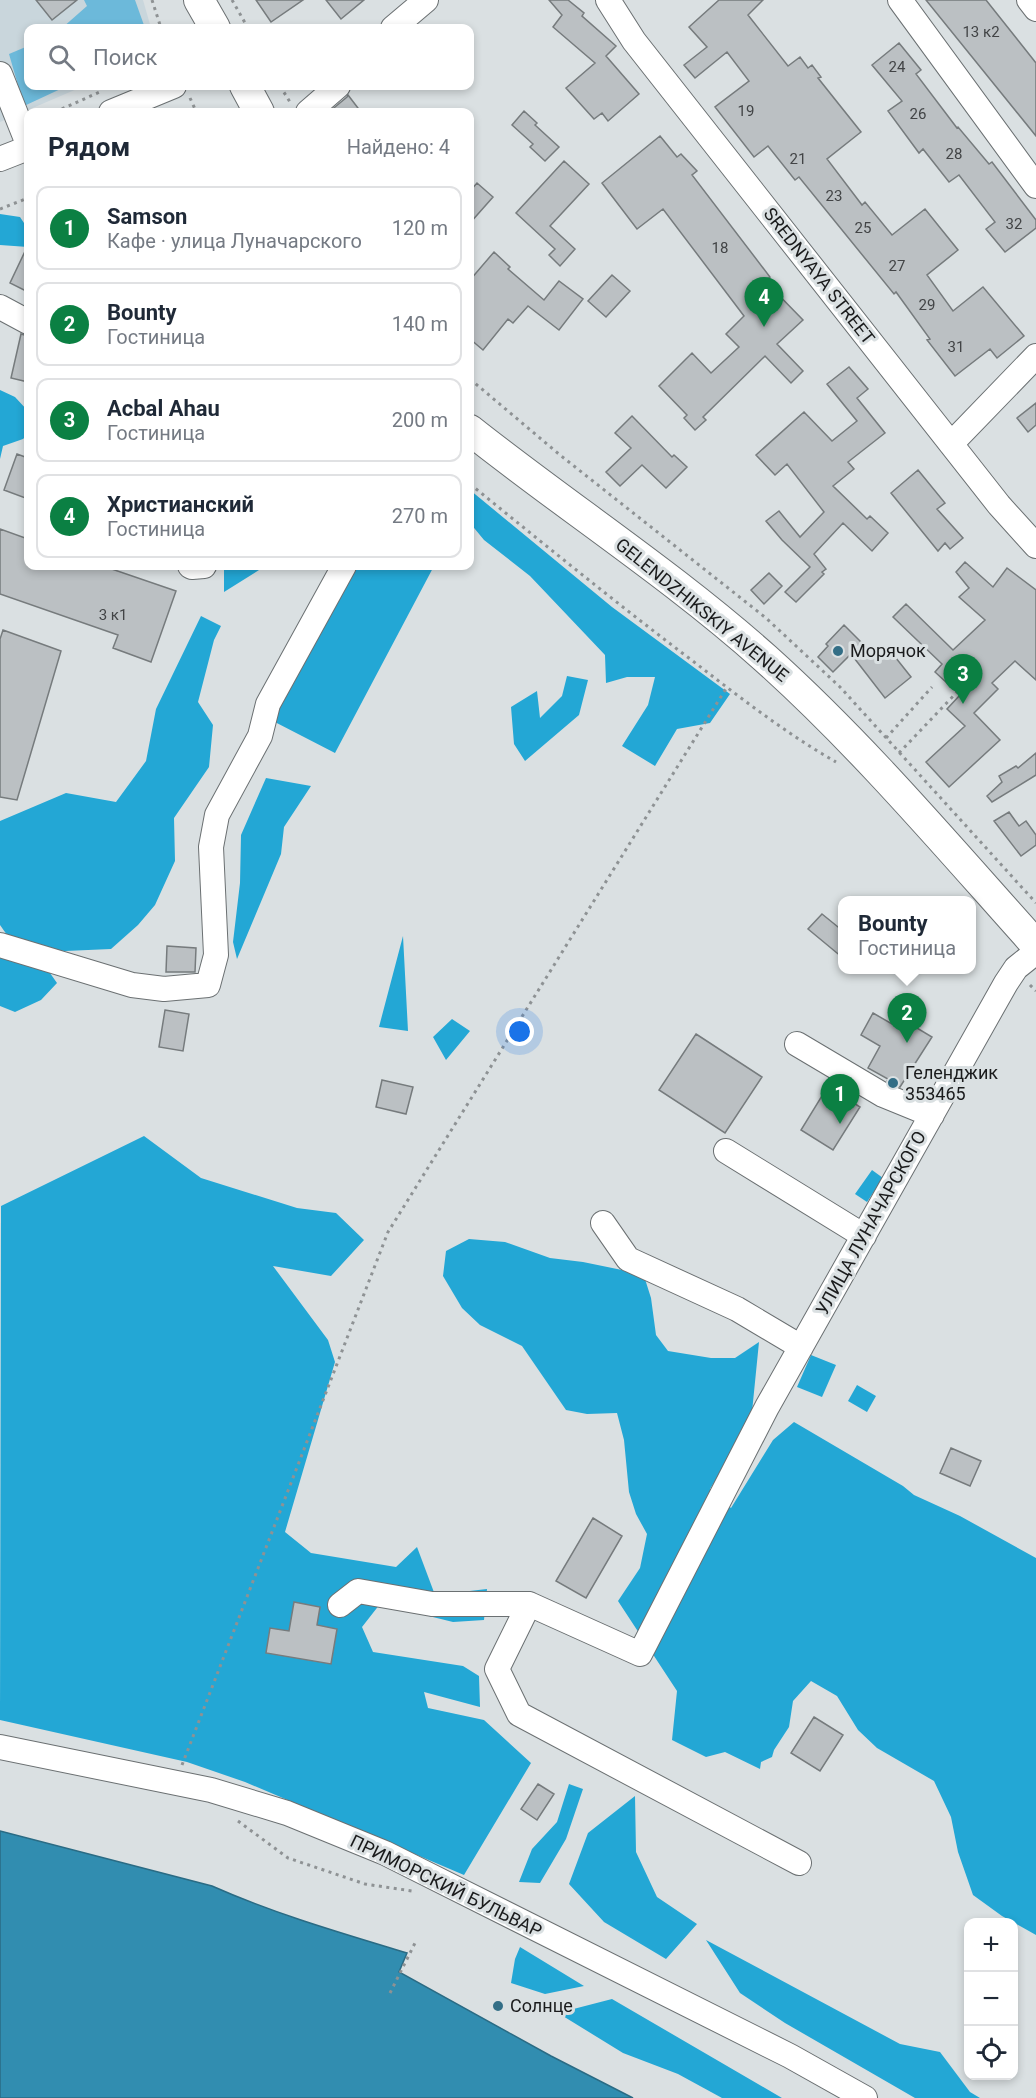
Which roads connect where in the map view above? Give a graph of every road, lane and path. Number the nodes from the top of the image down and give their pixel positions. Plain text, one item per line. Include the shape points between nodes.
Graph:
1 (152, 0) edge
2 (199, 0) edge
3 (232, 0) edge
4 (426, 0) edge
5 (608, 0) edge
6 (900, 0) edge
7 (1029, 0) edge
8 (1036, 9) edge
9 (160, 24) edge
10 (213, 24) edge
11 (246, 24) edge
12 (398, 24) edge
13 (0, 74) edge
14 (156, 90) edge
15 (247, 90) edge
16 (283, 90) edge
17 (331, 90) edge
18 (108, 101) edge
19 (74, 108) edge
20 (257, 108) edge
21 (299, 108) edge
22 (302, 108) edge
23 (24, 136) edge
24 (24, 148) edge
25 (0, 159) edge
26 (1036, 186) edge
27 (24, 200) edge
28 (0, 209) edge
29 (0, 307) edge
30 (24, 320) edge
31 (1036, 356) edge
32 (474, 433) edge
33 (951, 444) junction
34 (474, 487) edge
35 (1036, 546) edge
36 (342, 570) edge
37 (727, 687) junction
38 (932, 687) dead end
39 (958, 691) dead end
40 (886, 738) dead end
41 (899, 753) dead end
42 (843, 766) dead end
43 (0, 945) edge
44 (1036, 945) edge
45 (1036, 952) edge
46 (1036, 983) edge
47 (1032, 987) dead end
48 (798, 1044) dead end
49 (932, 1115) junction
50 (726, 1151) dead end
51 (603, 1223) dead end
52 (864, 1236) junction
53 (801, 1347) junction
54 (529, 1604) junction
55 (340, 1605) dead end
56 (0, 1747) edge
57 (174, 1783) junction
58 (236, 1820) dead end
59 (799, 1863) dead end
60 (422, 1893) dead end
61 (416, 1941) dead end
62 (390, 1994) dead end
63 (866, 2098) edge

1 - 9 path
2 - 10 main road
3 - 11 path
4 - 12 street
5 - 33 street, SREDNYAYA STREET via 634,41
6 - 26 street
7 - 8 street
13 - 23 street
14 - 18 street
15 - 20 main road
16 - 21 path
17 - 22 street
18 - 19 path
24 - 25 street
27 - 28 path
29 - 30 street
31 - 33 street
32 - 44 main road, GELENDZHIKSKIY AVENUE via 646,562 764,657 878,770
33 - 35 street, SREDNYAYA STREET
34 - 37 path
36 - 43 street via 268,704 260,736 217,815 211,847 216,955 208,985 164,989 132,986
37 - 42 path
37 - 57 path via 388,1232
38 - 40 path
39 - 41 path
45 - 49 street, УЛИЦА ЛУНАЧАРСКОГО via 1016,968 1006,983
46 - 47 path
48 - 49 street via 883,1095
49 - 52 street, УЛИЦА ЛУНАЧАРСКОГО
50 - 52 street
51 - 53 street via 628,1259 737,1309
52 - 53 street, УЛИЦА ЛУНАЧАРСКОГО
53 - 54 street, УЛИЦА ЛУНАЧАРСКОГО via 640,1654
54 - 55 street via 432,1604 358,1591
54 - 59 street via 497,1669 519,1714
56 - 57 street, ПРИМОРСКИЙ БУЛЬВАР
57 - 63 street, ПРИМОРСКИЙ БУЛЬВАР via 287,1813 385,1853
58 - 60 path via 288,1858 365,1884
61 - 62 path

